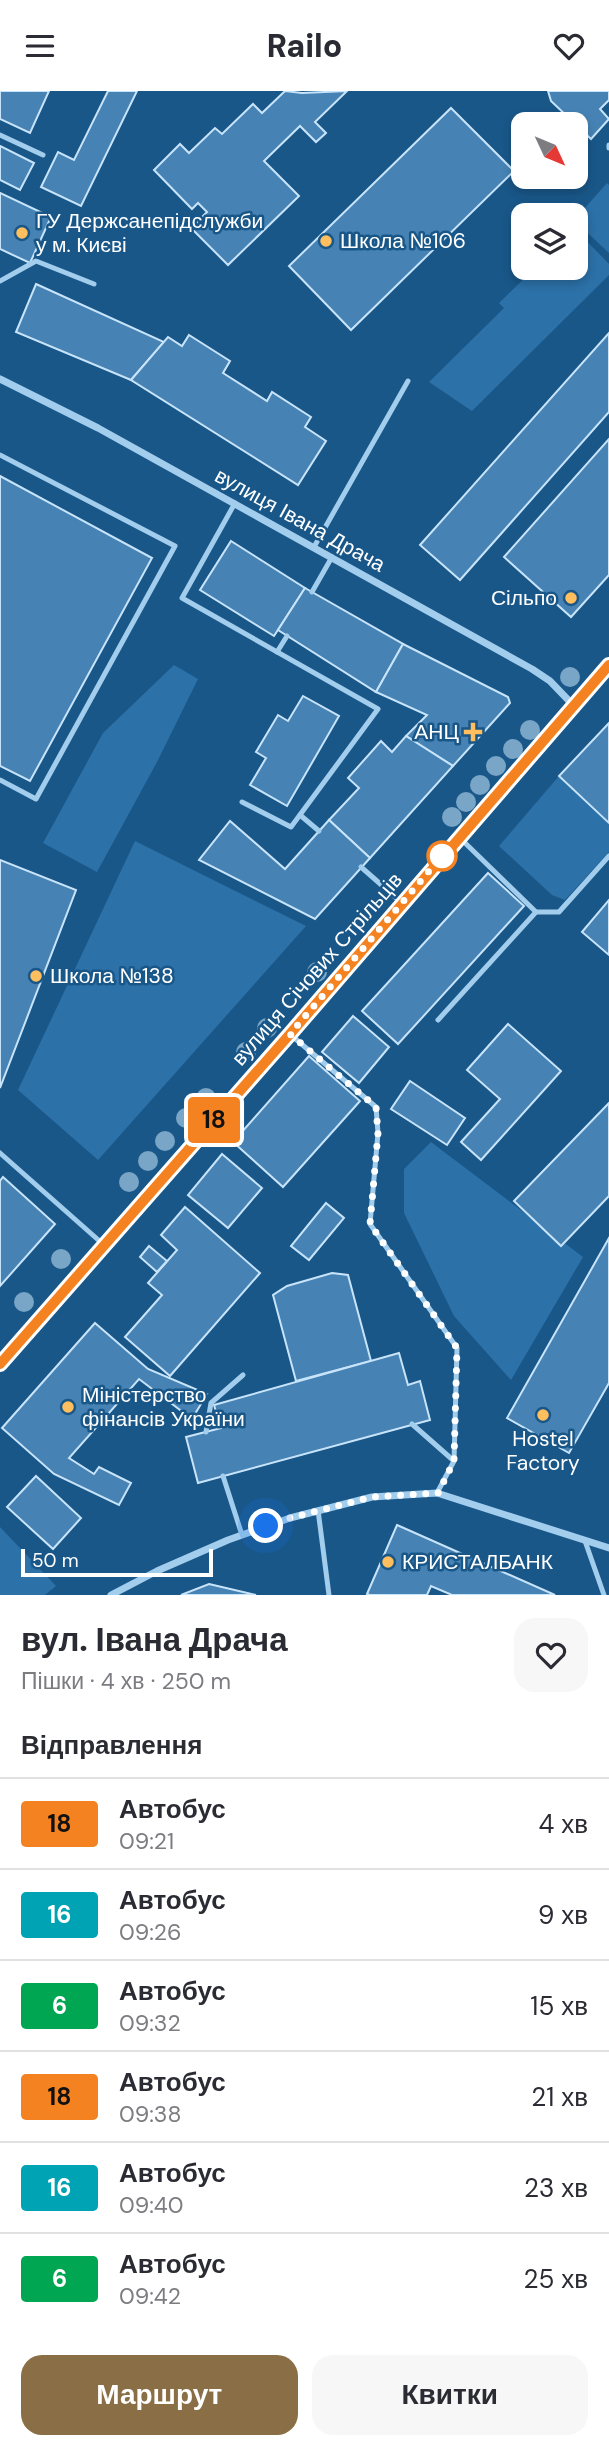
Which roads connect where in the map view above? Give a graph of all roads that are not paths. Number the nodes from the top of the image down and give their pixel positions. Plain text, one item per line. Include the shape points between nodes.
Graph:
1 (0, 135) edge
2 (43, 155) dead end
3 (0, 281) edge
4 (94, 284) dead end
5 (0, 379) edge
6 (408, 381) dead end
7 (0, 455) edge
8 (235, 503) junction
9 (314, 547) junction
10 (332, 557) junction
11 (312, 592) dead end
12 (287, 636) dead end
13 (276, 652) junction
14 (609, 665) edge
15 (573, 705) junction
16 (0, 780) edge
17 (242, 802) dead end
18 (300, 815) junction
19 (319, 831) dead end
20 (458, 837) junction
21 (609, 856) edge
22 (361, 867) dead end
23 (402, 903) junction
24 (536, 912) junction
25 (438, 1020) dead end
26 (290, 1034) junction
27 (0, 1153) edge
28 (104, 1245) junction
29 (0, 1364) edge
30 (243, 1375) dead end
31 (412, 1425) dead end
32 (206, 1431) dead end
33 (454, 1461) junction
34 (223, 1476) dead end
35 (438, 1493) junction
36 (318, 1510) junction
37 (242, 1535) junction
38 (585, 1541) junction
39 (609, 1548) edge
40 (111, 1595) edge
41 (329, 1595) edge
42 (604, 1595) edge

1 - 2 lane
3 - 4 lane via 36,261
5 - 8 street, вулиця Івана Драча
6 - 9 lane
7 - 16 lane via 175,546 36,799
8 - 9 street, вулиця Івана Драча
8 - 13 lane via 182,598
9 - 10 street, вулиця Івана Драча
10 - 11 lane
10 - 15 street, вулиця Івана Драча via 532,669
12 - 13 lane
13 - 18 lane via 378,709
14 - 15 main road, вулиця Січових Стрільців
15 - 20 main road, вулиця Січових Стрільців
17 - 18 lane via 291,827
18 - 19 lane
20 - 23 main road, вулиця Січових Стрільців
20 - 24 lane
21 - 24 lane via 559,912
22 - 23 lane
23 - 26 main road, вулиця Січових Стрільців
24 - 25 lane
26 - 28 main road, вулиця Січових Стрільців
26 - 33 lane via 376,1107 370,1224 457,1348
27 - 28 lane
28 - 29 main road, вулиця Січових Стрільців
30 - 32 lane via 211,1403
31 - 33 lane
33 - 35 lane
34 - 37 lane
35 - 36 street via 372,1497
35 - 38 street
36 - 37 street
36 - 41 lane
37 - 40 street
38 - 39 street
38 - 42 lane

